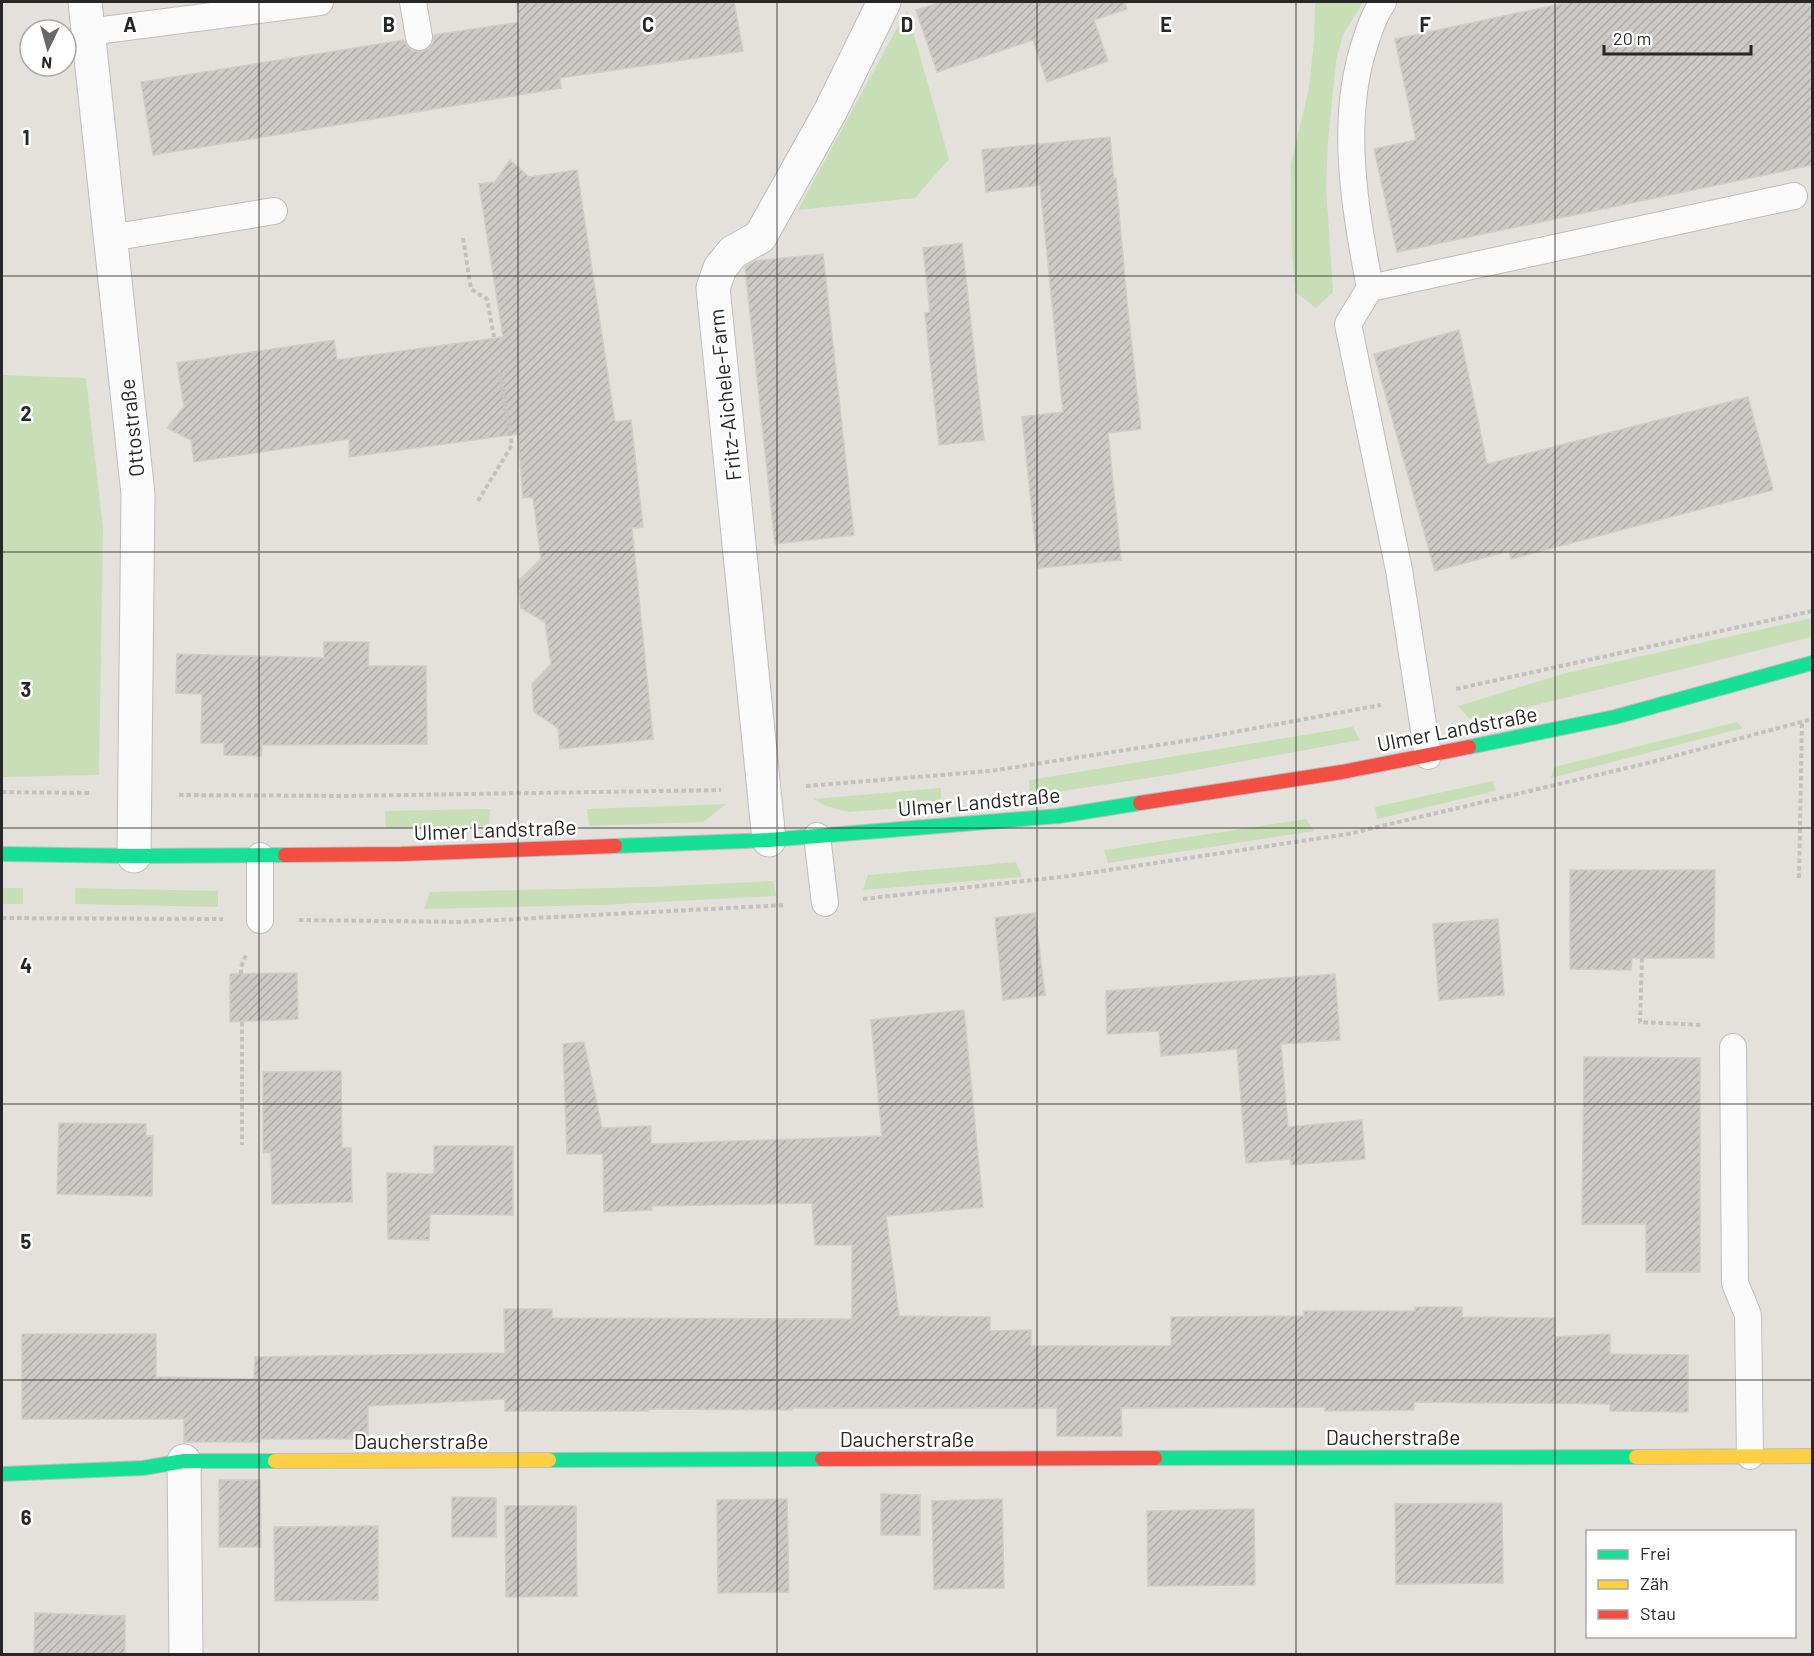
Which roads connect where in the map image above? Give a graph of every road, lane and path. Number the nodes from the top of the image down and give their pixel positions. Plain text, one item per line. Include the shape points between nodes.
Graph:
1 (305, 2) edge
2 (413, 2) edge
3 (884, 2) edge
4 (1383, 2) edge
5 (87, 17) edge
6 (418, 37) dead end
7 (1794, 195) dead end
8 (274, 211) dead end
9 (110, 238) junction
10 (463, 238) dead end
11 (1370, 288) junction
12 (494, 337) dead end
13 (499, 370) dead end
14 (478, 501) dead end
15 (1812, 611) edge
16 (1812, 663) edge
17 (1417, 698) junction
18 (1802, 722) dead end
19 (1428, 756) junction
20 (764, 789) junction
21 (2, 792) edge
22 (90, 793) dead end
23 (179, 795) dead end
24 (818, 836) junction
25 (769, 840) junction
26 (2, 854) edge
27 (134, 856) junction
28 (260, 856) junction
29 (1799, 878) dead end
30 (825, 903) dead end
31 (2, 918) edge
32 (141, 918) dead end
33 (260, 920) dead end
34 (1642, 958) dead end
35 (242, 1022) dead end
36 (1733, 1047) joint
37 (242, 1145) dead end
38 (1750, 1456) junction
39 (1812, 1456) edge
40 (184, 1461) junction
41 (2, 1474) edge
42 (186, 1654) edge

1 - 5 lane
2 - 6 lane
3 - 20 street, Fritz-Aichele-Farm via 830,112 760,237 733,252 720,268 713,288
4 - 11 lane via 1374,14 1359,60 1351,110 1351,155
5 - 9 street, Ottostraße
7 - 11 lane
8 - 9 lane
9 - 27 street, Ottostraße via 138,494
10 - 12 path via 471,289 487,299
11 - 17 lane via 1348,324 1399,570
13 - 14 path via 512,445
15 - 17 path, Ulmer Landstraße
16 - 19 street, Ulmer Landstraße via 1615,717
17 - 19 lane
17 - 20 path, Ulmer Landstraße via 1197,739 990,771
18 - 29 path
19 - 24 street, Ulmer Landstraße via 1059,816
20 - 23 path, Ulmer Landstraße
20 - 25 street, Fritz-Aichele-Farm
21 - 22 path
24 - 25 street, Ulmer Landstraße
24 - 30 lane
25 - 28 street, Ulmer Landstraße
26 - 27 street, Ulmer Landstraße
27 - 28 street, Ulmer Landstraße
28 - 33 lane
31 - 32 path
34 - 36 path via 1640,1022 1732,1026
35 - 37 path
36 - 38 lane via 1735,1283 1748,1315
38 - 39 street, Daucherstraße
38 - 40 street, Daucherstraße
40 - 41 street, Daucherstraße via 143,1468
40 - 42 street

